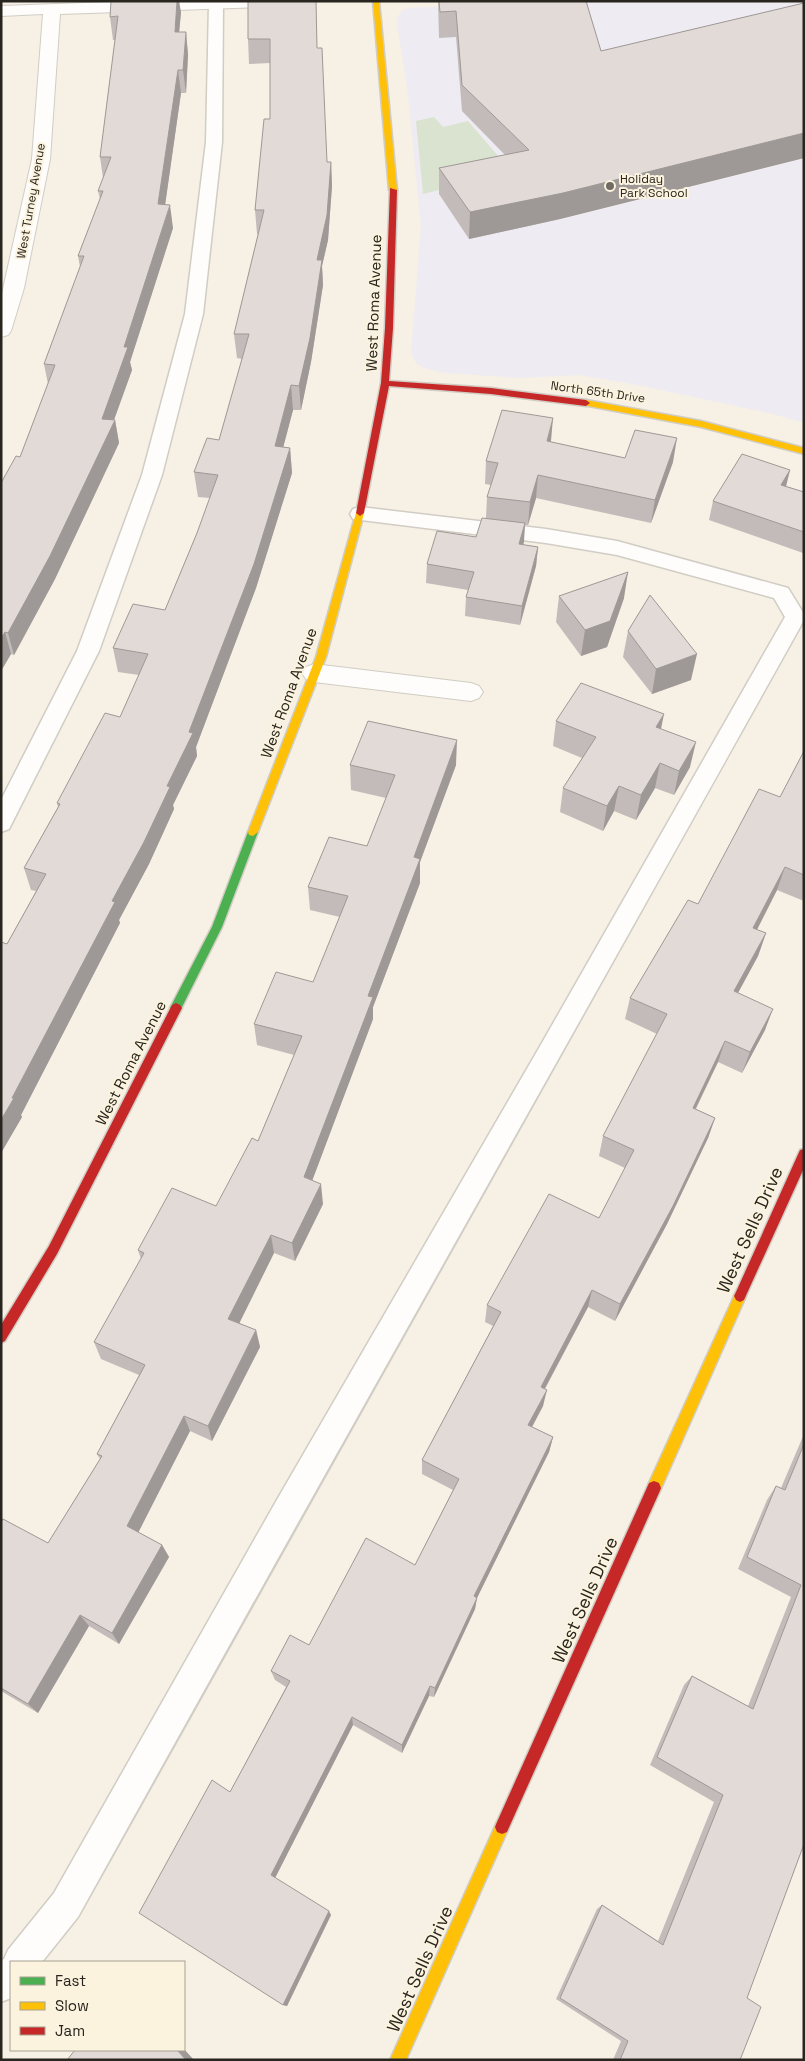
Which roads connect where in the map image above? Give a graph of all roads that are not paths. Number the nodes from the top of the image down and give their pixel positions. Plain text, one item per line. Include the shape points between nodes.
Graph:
1 (290, 1) edge
2 (376, 1) edge
3 (216, 4) junction
4 (52, 9) junction
5 (1, 11) edge
6 (1, 331) edge
7 (385, 383) junction
8 (804, 451) edge
9 (360, 514) junction
10 (314, 673) junction
11 (471, 692) dead end
12 (1, 823) edge
13 (804, 1154) edge
14 (1, 1337) edge
15 (21, 1961) edge
16 (10, 1974) edge
17 (1, 1985) edge
18 (398, 2060) edge

1 - 3 street
2 - 7 street, West Roma Avenue via 393,193
3 - 4 street
3 - 12 lane via 214,142 194,314 152,475 88,651
4 - 5 street
4 - 6 street, West Turney Avenue via 41,159 14,288
7 - 8 street, North 65th Drive via 579,402 751,435
7 - 9 street, West Roma Avenue
9 - 10 street, West Roma Avenue
9 - 15 lane via 546,536 617,548 781,593 795,618 288,1508 66,1905
10 - 11 street
10 - 14 street, West Roma Avenue via 217,927 53,1250
13 - 18 street, West Sells Drive
16 - 17 lane

